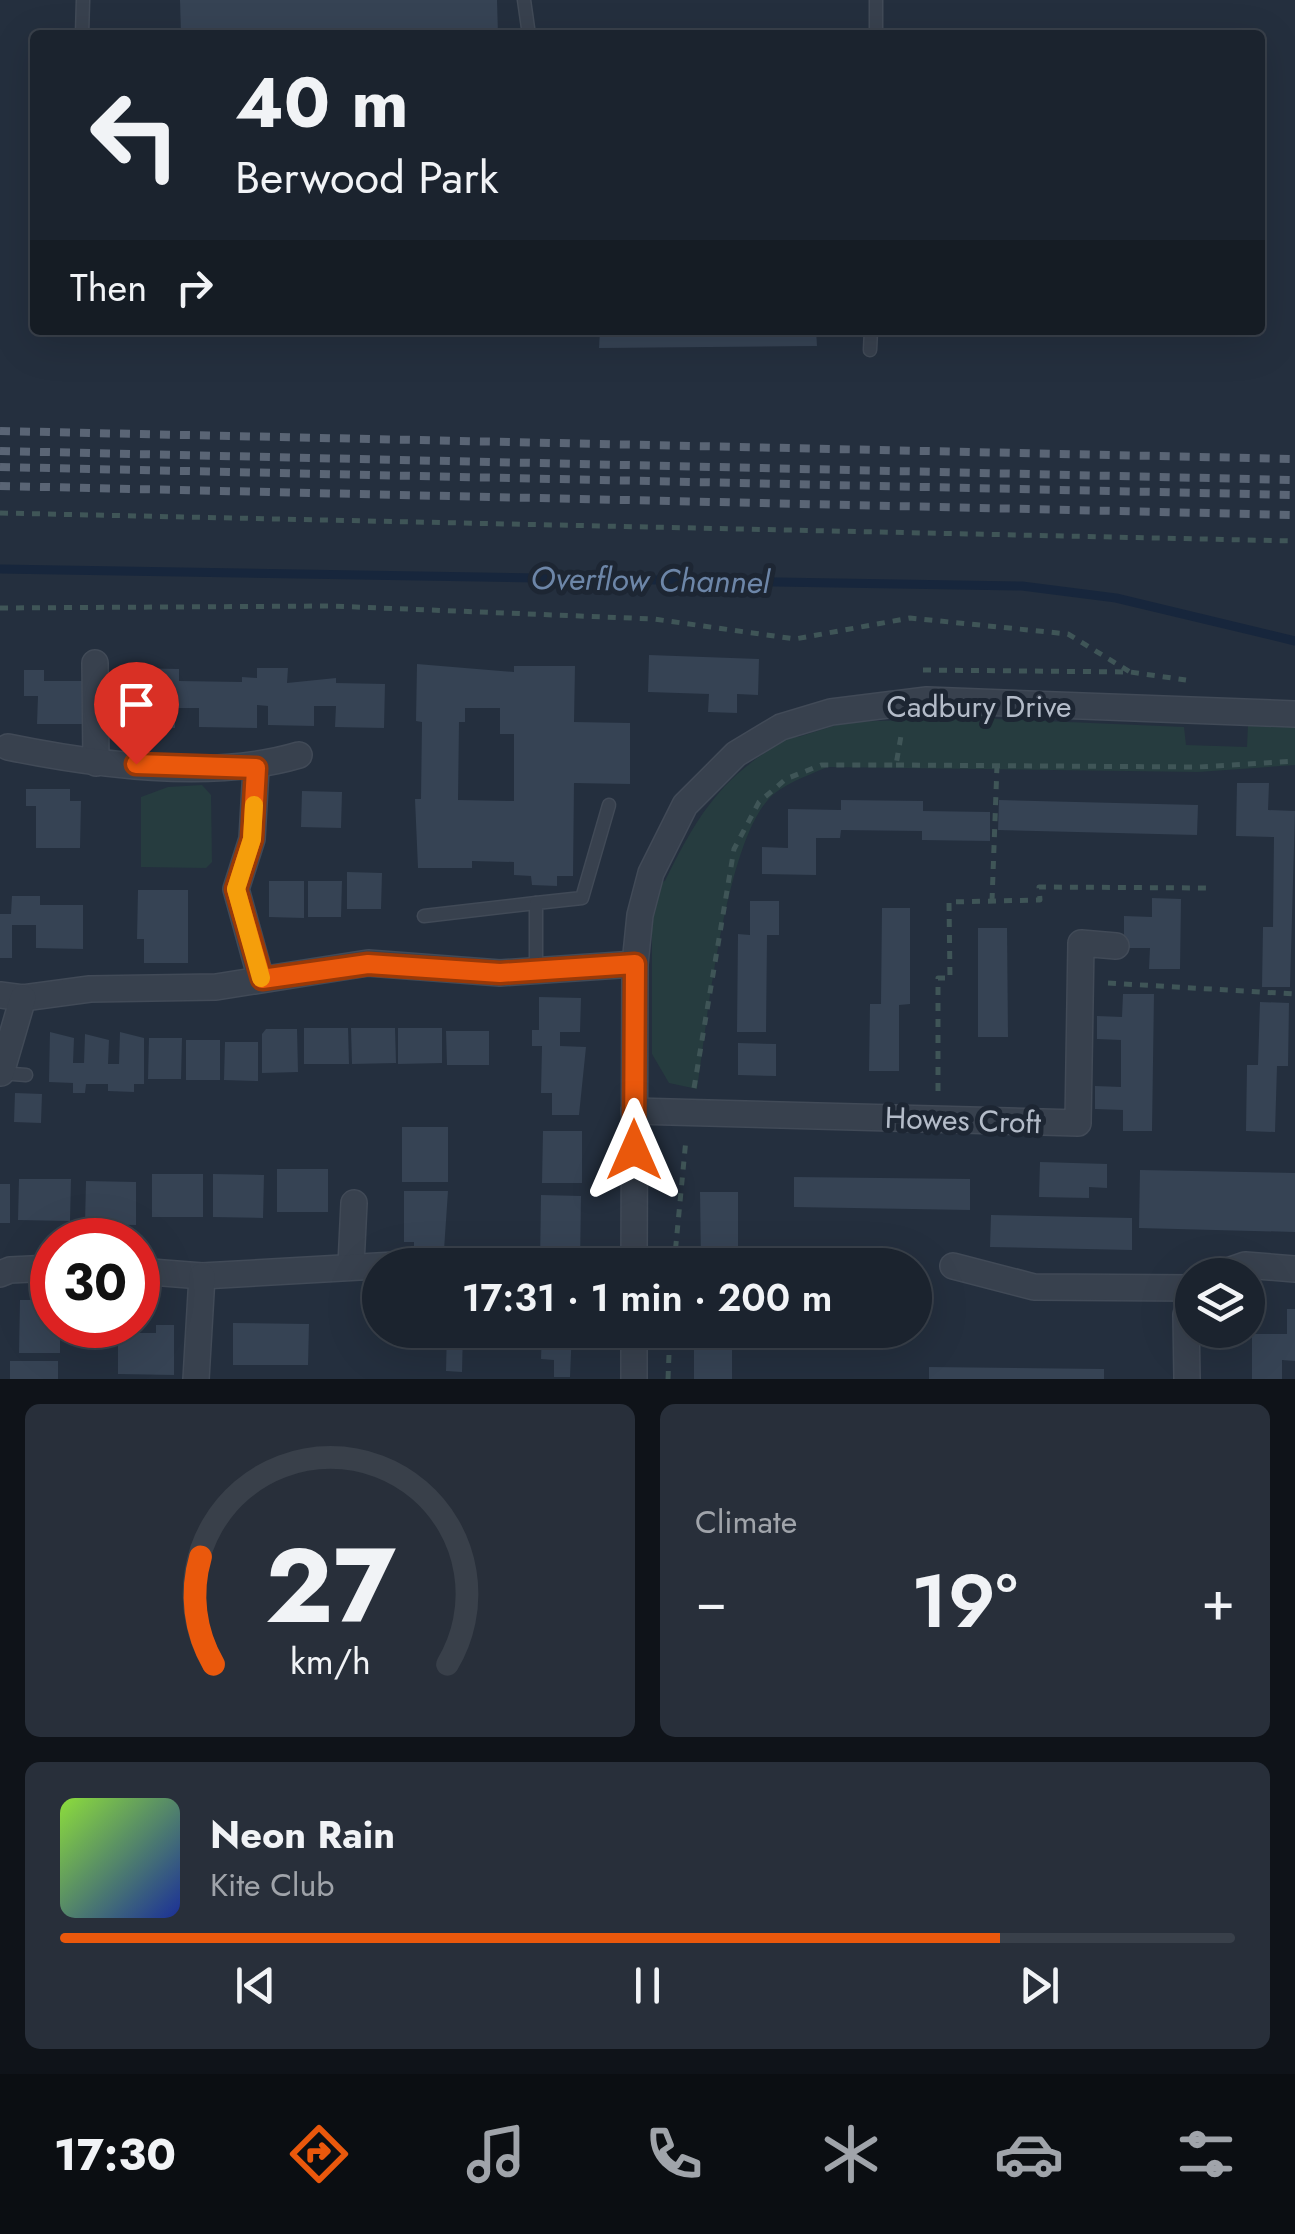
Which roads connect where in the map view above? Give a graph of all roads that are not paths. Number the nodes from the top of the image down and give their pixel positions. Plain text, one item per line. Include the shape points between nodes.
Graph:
1 (83, 0) edge
2 (524, 0) edge
3 (876, 0) edge
4 (82, 30) edge
5 (527, 30) edge
6 (876, 30) edge
7 (871, 335) edge
8 (870, 350) dead end
9 (95, 663) dead end
10 (1295, 714) edge
11 (4, 747) edge
12 (299, 755) dead end
13 (96, 763) junction
14 (256, 768) junction
15 (609, 805) dead end
16 (536, 904) junction
17 (424, 916) dead end
18 (1116, 946) dead end
19 (635, 964) junction
20 (536, 971) junction
21 (262, 979) junction
22 (11, 996) edge
23 (9, 1074) edge
24 (634, 1111) junction
25 (354, 1202) dead end
26 (634, 1248) edge
27 (351, 1264) junction
28 (362, 1264) edge
29 (953, 1266) dead end
30 (1265, 1267) edge
31 (1295, 1268) edge
32 (30, 1269) edge
33 (160, 1273) edge
34 (0, 1274) edge
35 (202, 1276) junction
36 (1175, 1290) edge
37 (634, 1348) edge
38 (1187, 1348) edge
39 (196, 1379) edge
40 (634, 1379) edge
41 (1187, 1379) edge

1 - 4 lane
2 - 5 lane
3 - 6 lane
7 - 8 lane
9 - 13 street
10 - 19 street, Cadbury Drive via 906,702 831,712 782,727 736,754 685,805 651,873
11 - 13 street
12 - 14 street
13 - 14 street
14 - 21 street via 252,839 236,889
15 - 16 lane via 582,898
16 - 17 lane
16 - 20 lane
18 - 24 street, Howes Croft via 1080,943 1078,1123
19 - 20 street
19 - 24 street, Cadbury Drive
20 - 21 street via 368,964
21 - 22 street
22 - 23 street
24 - 26 street, Cadbury Drive
25 - 27 street
27 - 28 street
27 - 35 street
29 - 36 street via 1034,1287
30 - 31 street
32 - 34 street
33 - 35 street
35 - 39 street
37 - 40 street
38 - 41 street

